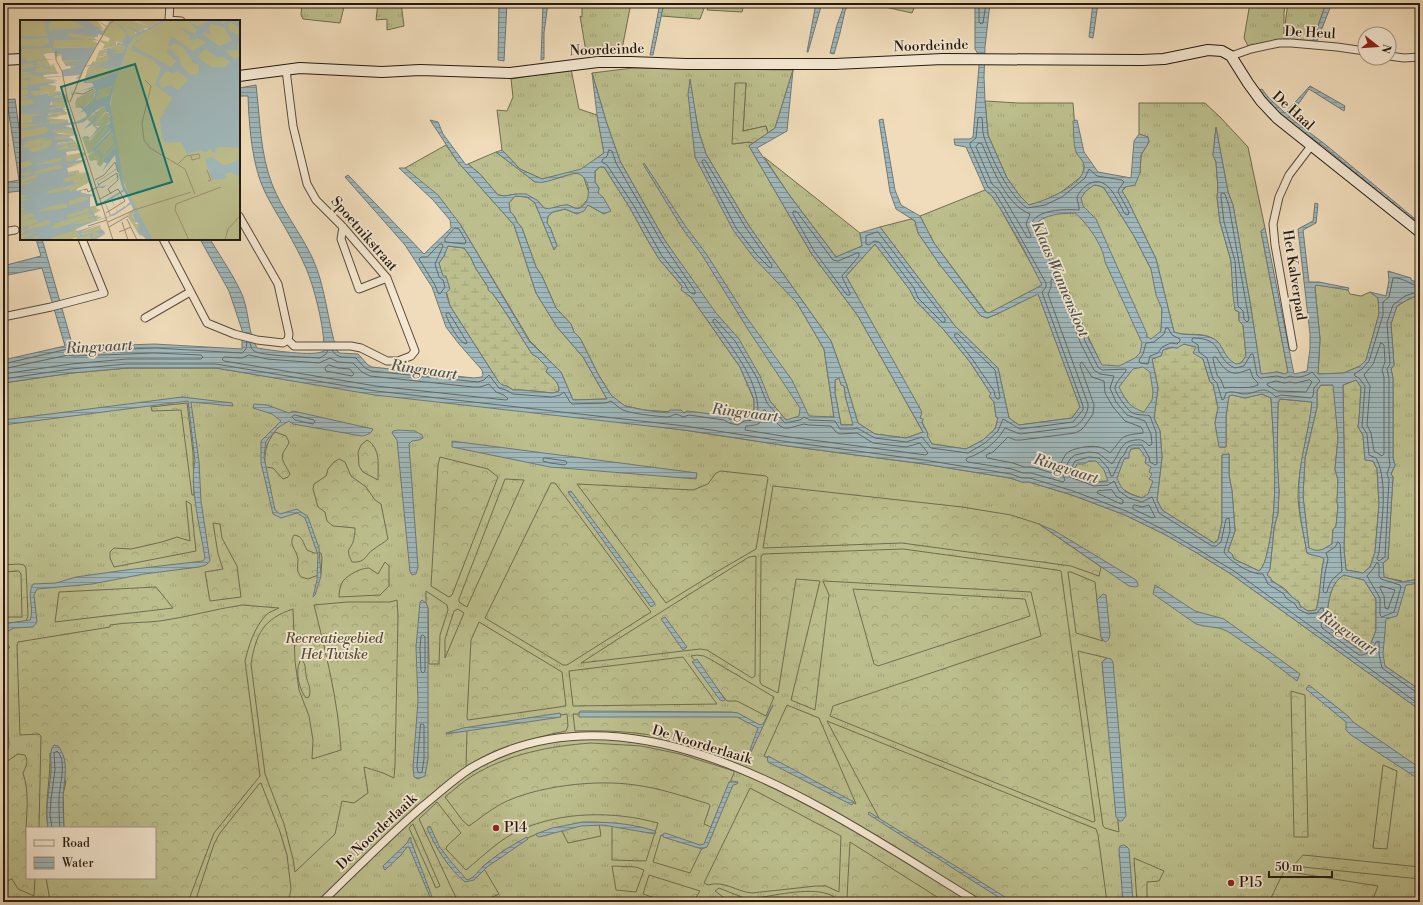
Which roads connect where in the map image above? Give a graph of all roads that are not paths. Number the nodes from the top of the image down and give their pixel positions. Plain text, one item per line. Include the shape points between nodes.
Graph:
1 (170, 3) edge
2 (169, 20) edge
3 (1357, 50) edge
4 (1231, 56) junction
5 (1397, 57) edge
6 (1420, 57) edge
7 (20, 59) edge
8 (3, 60) edge
9 (286, 70) junction
10 (240, 76) edge
11 (1311, 146) junction
12 (240, 218) edge
13 (343, 227) junction
14 (15, 230) dead end
15 (3, 232) edge
16 (1420, 232) edge
17 (82, 240) edge
18 (164, 240) edge
19 (387, 278) junction
20 (190, 292) junction
21 (3, 318) edge
22 (145, 318) dead end
23 (288, 340) junction
24 (1293, 347) dead end
25 (322, 902) edge
26 (977, 902) edge

1 - 2 street
3 - 4 street, De Heul via 1279,43
4 - 9 street, Noordeinde via 1222,51 1208,50 1164,59 1142,60 982,58 835,64 598,62 510,72 382,72 314,68
4 - 11 street, De Haal via 1261,101
5 - 6 street
7 - 8 street
9 - 10 street, Noordeinde
9 - 13 street, Spoetnikstraat via 294,126 307,184 316,200
11 - 16 street, De Haal
11 - 24 street, Het Kalverpad via 1288,175 1278,197 1273,224
12 - 23 street via 278,284 290,334
13 - 19 street, Spoetnikstraat
13 - 19 street via 341,239 359,289
14 - 15 street
17 - 21 street via 104,293
18 - 20 street
19 - 23 street, Spoetnikstraat via 415,351 411,356 398,361 387,361 361,348 294,346
20 - 22 street
20 - 23 street via 206,323 256,340 283,343
25 - 26 street, De Noorderlaaik via 411,817 470,769 484,761 539,741 601,736 654,742 749,772 822,808

